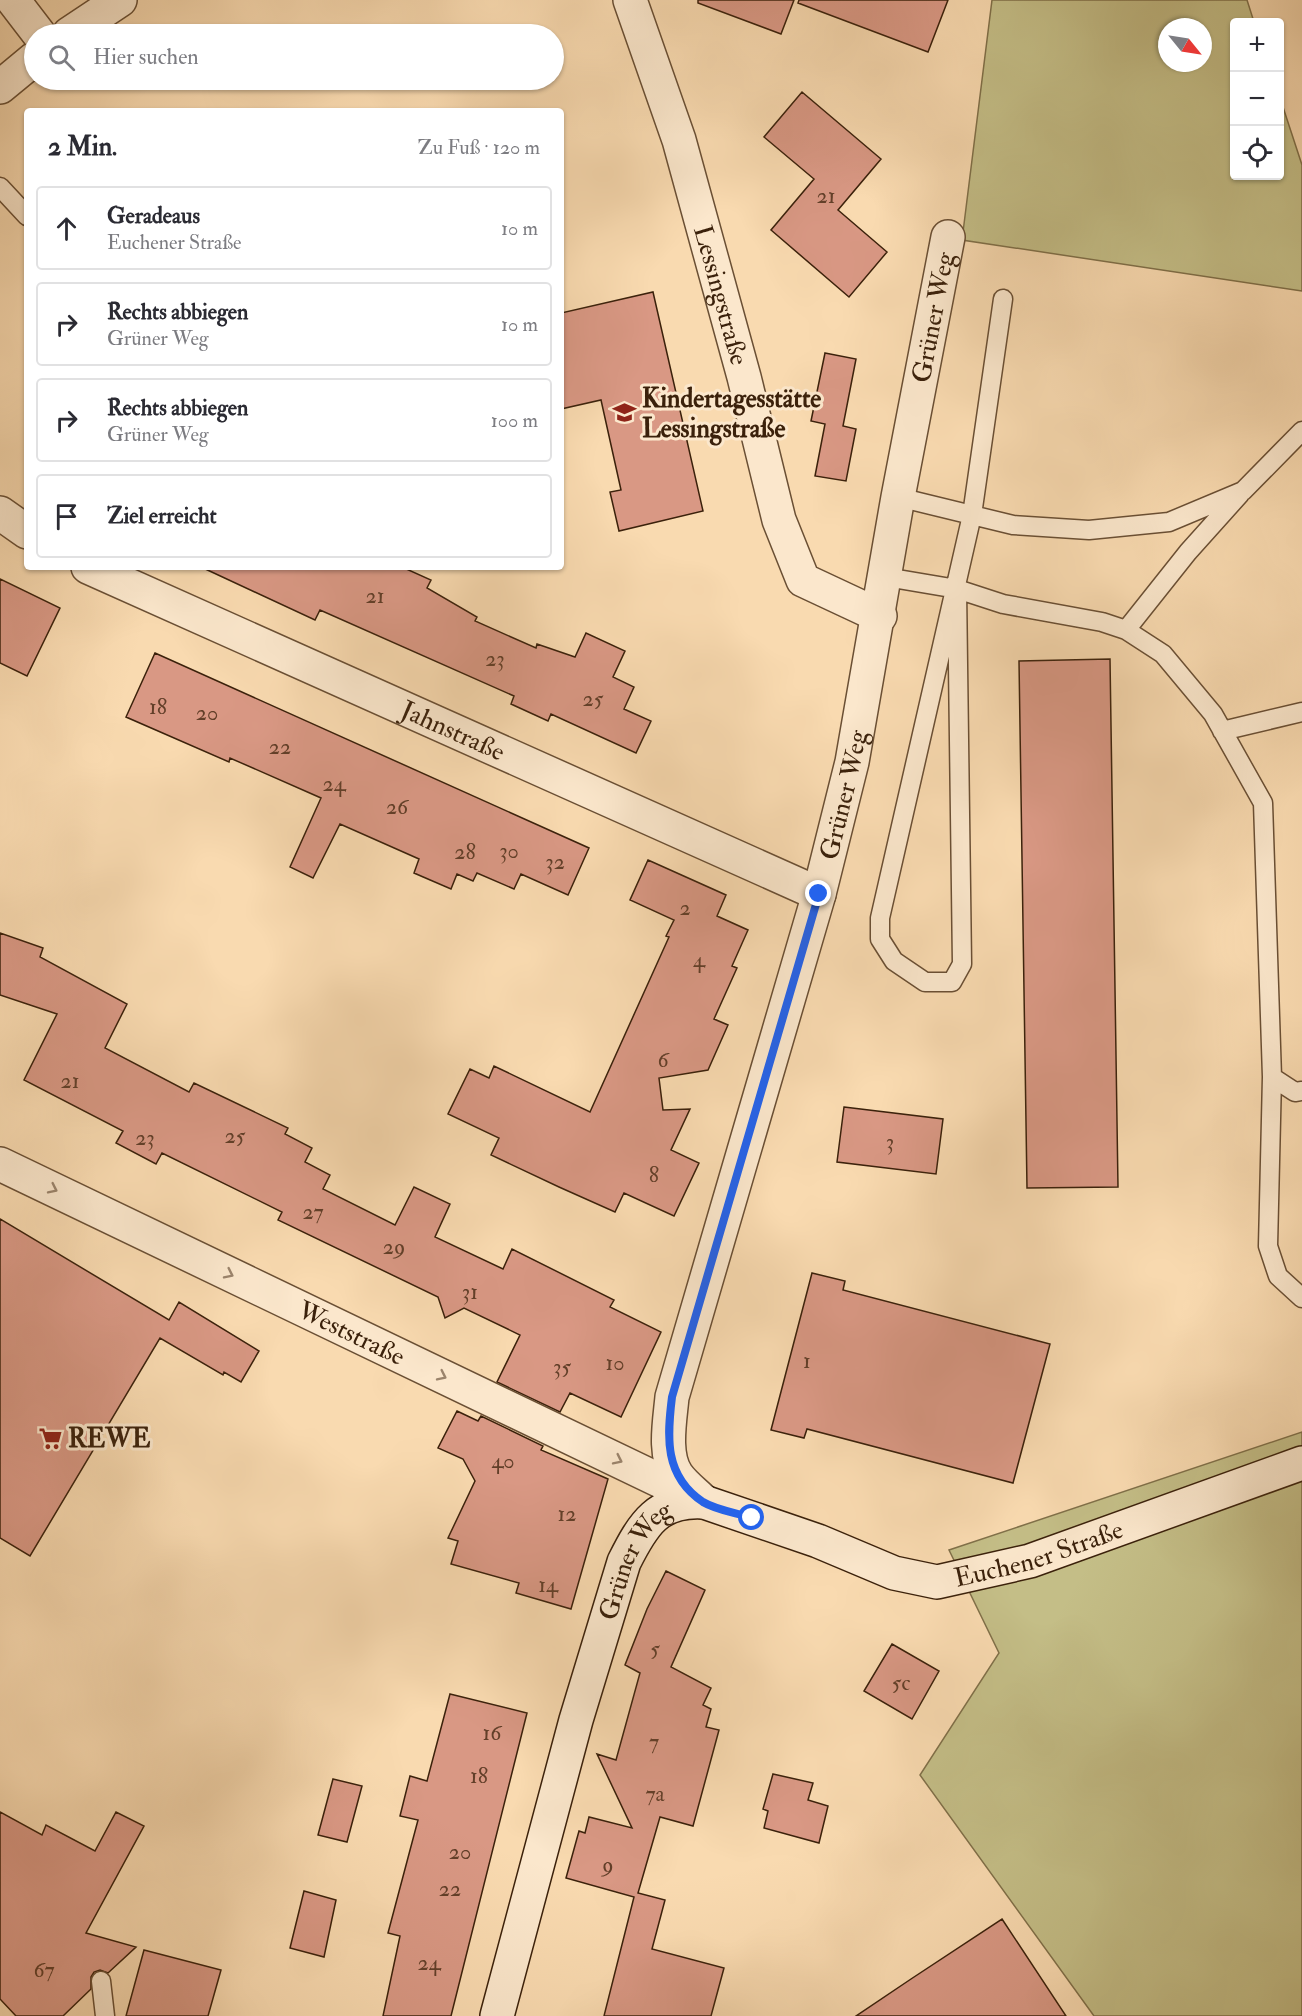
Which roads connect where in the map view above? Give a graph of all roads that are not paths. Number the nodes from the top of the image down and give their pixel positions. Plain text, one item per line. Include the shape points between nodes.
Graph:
1 (13, 0) edge
2 (120, 0) edge
3 (630, 0) edge
4 (31, 24) edge
5 (84, 24) edge
6 (24, 67) edge
7 (0, 87) edge
8 (0, 187) edge
9 (24, 213) edge
10 (948, 237) dead end
11 (1003, 299) dead end
12 (1302, 431) edge
13 (1243, 491) junction
14 (898, 497) junction
15 (0, 513) edge
16 (972, 515) junction
17 (24, 530) edge
18 (95, 570) edge
19 (886, 577) junction
20 (957, 589) junction
21 (879, 615) junction
22 (1126, 630) junction
23 (1302, 712) edge
24 (1222, 731) junction
25 (819, 894) junction
26 (1272, 1077) junction
27 (1302, 1091) edge
28 (0, 1164) edge
29 (1302, 1298) edge
30 (1302, 1463) edge
31 (704, 1502) junction
32 (101, 1981) dead end
33 (105, 2016) edge
34 (498, 2016) edge

1 - 4 street
2 - 5 street
3 - 21 street, Lessingstraße via 679,140 779,520 803,580
6 - 7 street
8 - 9 lane
10 - 14 street, Grüner Weg
11 - 16 lane
12 - 13 lane
13 - 16 lane via 1169,522 1089,530 1013,525
13 - 22 lane
14 - 16 lane
14 - 19 street, Grüner Weg
15 - 17 street
16 - 20 lane
18 - 25 street, Jahnstraße
19 - 20 lane
19 - 21 street, Grüner Weg
20 - 20 lane via 880,918 880,939 894,961 925,982 952,982 962,964
20 - 22 lane via 1003,604
21 - 25 street, Grüner Weg via 852,762
22 - 24 lane via 1162,654 1213,714
23 - 24 lane
24 - 26 lane via 1263,803
25 - 31 street, Grüner Weg via 672,1397 672,1464 677,1475
26 - 27 lane via 1295,1092
26 - 29 lane via 1268,1246 1278,1276
28 -> 31 street, Weststraße
30 - 31 street, Euchener Straße via 1030,1562 937,1582 894,1573 818,1541
31 - 34 street, Grüner Weg via 684,1500 653,1516 624,1562 576,1720
32 - 33 lane

